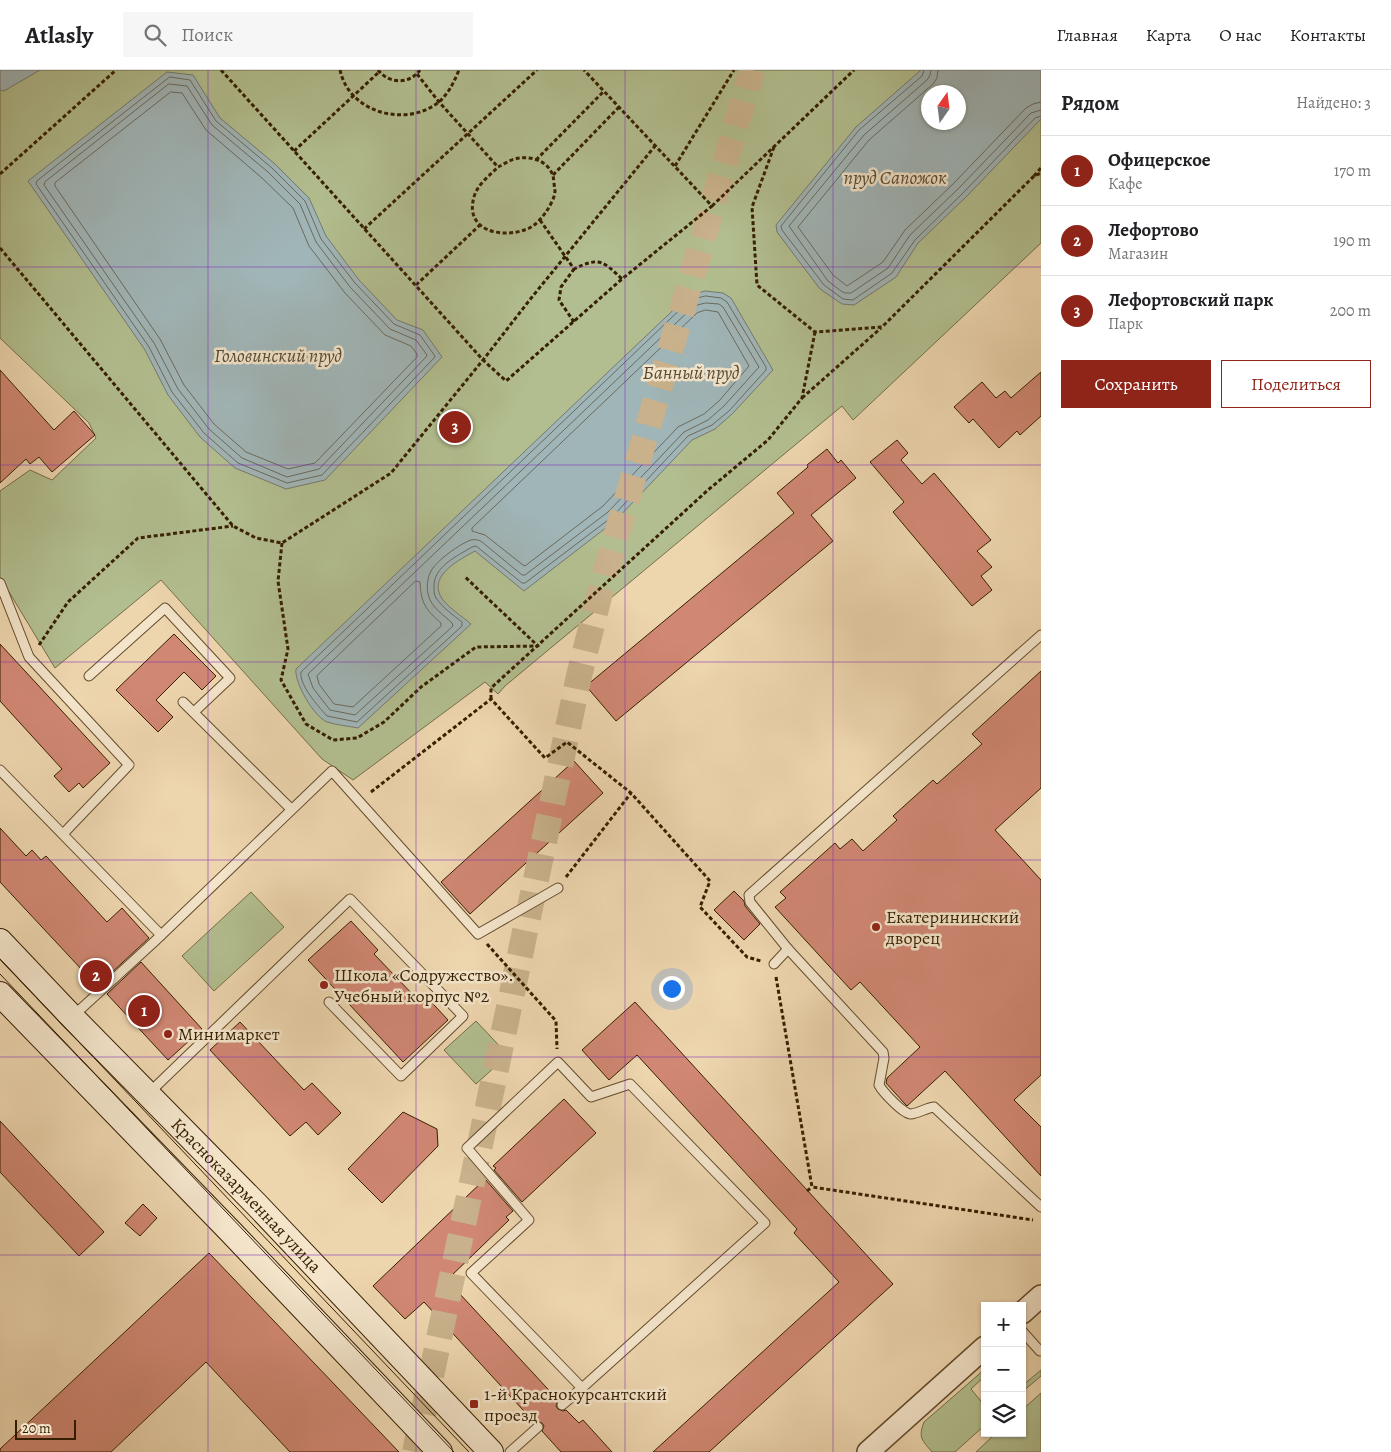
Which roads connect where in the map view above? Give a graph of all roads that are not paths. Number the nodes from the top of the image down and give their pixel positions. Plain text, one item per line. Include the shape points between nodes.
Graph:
1 (0, 583) edge
2 (1041, 635) edge
3 (89, 676) dead end
4 (183, 702) dead end
5 (194, 712) junction
6 (0, 770) edge
7 (291, 809) junction
8 (63, 834) junction
9 (558, 888) road end
10 (161, 935) junction
11 (0, 941) edge
12 (788, 949) junction
13 (774, 964) road end
14 (0, 994) edge
15 (329, 1002) dead end
16 (72, 1017) junction
17 (148, 1094) junction
18 (1041, 1207) edge
19 (1041, 1296) edge
20 (1026, 1309) edge
21 (1026, 1335) edge
22 (981, 1351) edge
23 (1040, 1351) edge
24 (582, 1388) junction
25 (562, 1405) dead end
26 (538, 1427) dead end
27 (440, 1452) edge
28 (491, 1452) edge
29 (510, 1452) edge
30 (868, 1452) edge

1 - 8 lane via 29,657 130,765
2 - 12 lane via 749,895 750,902
3 - 5 lane via 165,608 230,678
4 - 5 lane
5 - 7 lane
6 - 8 lane
7 - 9 lane via 332,771 478,934
7 - 10 lane
8 - 10 lane
10 - 16 lane
11 - 16 main road, Красноказарменная улица
12 - 13 lane
12 - 18 lane via 883,1052 879,1085 882,1091 908,1115 934,1107
14 - 27 main road, Красноказарменная улица
15 - 17 lane via 401,1076 463,1016 350,899
16 - 17 main road, Красноказарменная улица
17 - 28 main road, Красноказарменная улица
19 - 20 street
21 - 23 lane
22 - 30 street
24 - 24 lane via 765,1224 630,1084 591,1097 558,1062 467,1148 529,1220 471,1273
24 - 25 lane
26 - 29 lane

